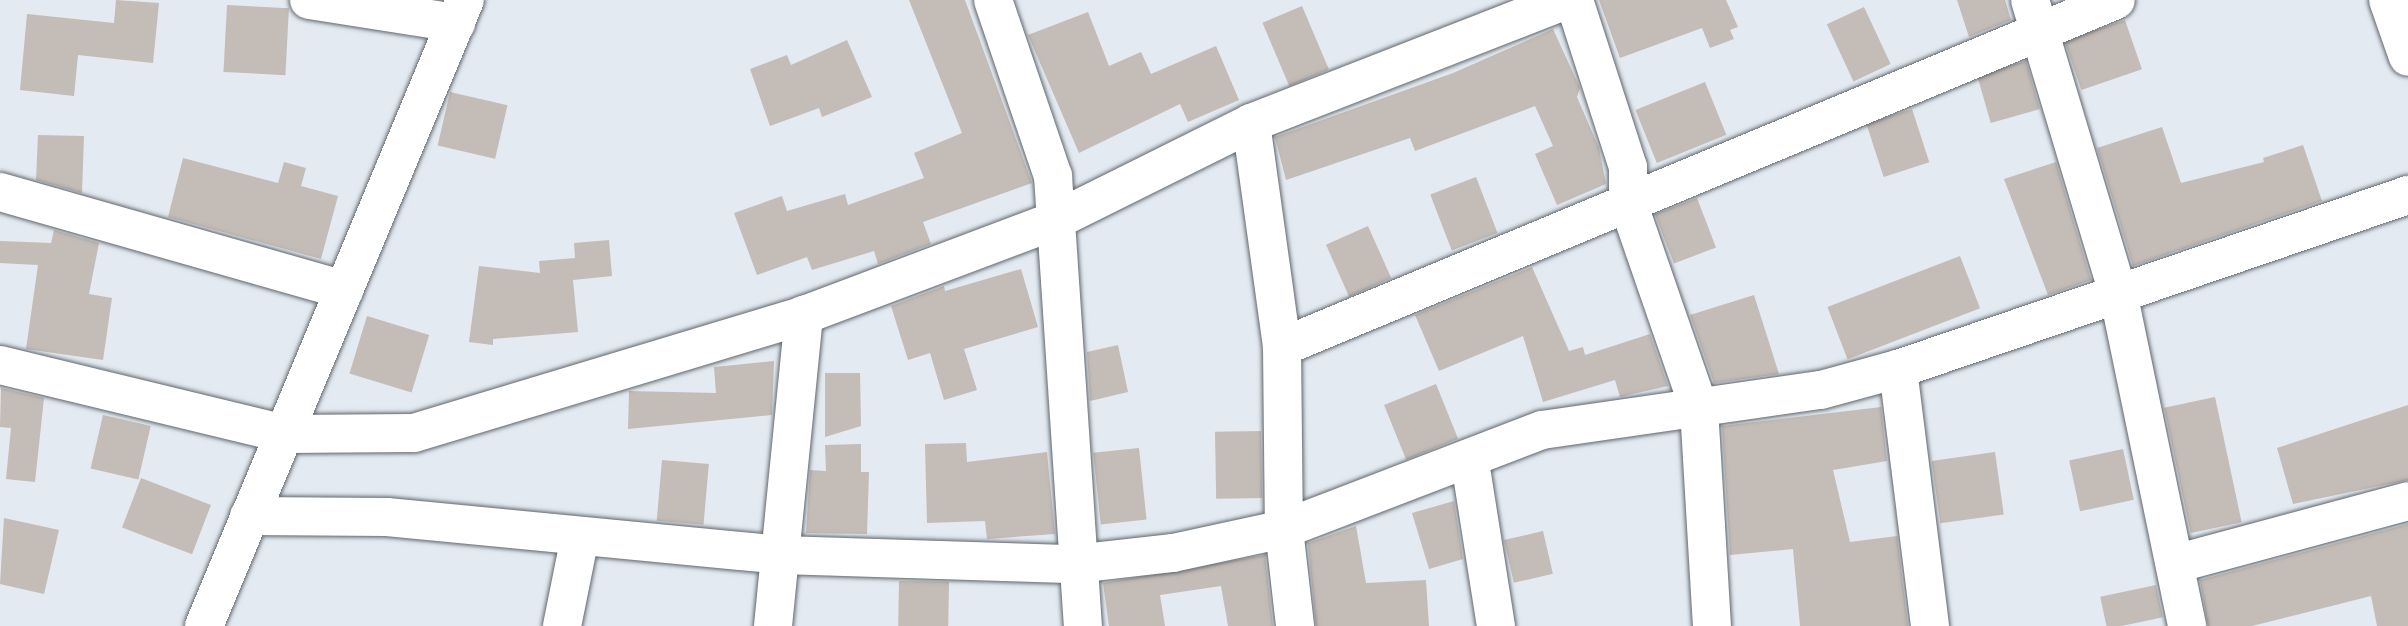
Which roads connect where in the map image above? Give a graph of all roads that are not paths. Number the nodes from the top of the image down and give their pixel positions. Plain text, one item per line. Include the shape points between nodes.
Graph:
1 (309, 0) edge
2 (993, 0) edge
3 (1566, 0) edge
4 (1574, 0) edge
5 (2116, 0) edge
6 (2388, 0) edge
7 (460, 11) edge
8 (2035, 14) edge
9 (2408, 57) edge
10 (1251, 123) junction
11 (0, 192) edge
12 (2408, 195) edge
13 (1628, 203) junction
14 (1052, 222) junction
15 (344, 290) junction
16 (2119, 297) junction
17 (804, 315) junction
18 (1282, 347) junction
19 (0, 365) edge
20 (1898, 369) junction
21 (1699, 408) junction
22 (285, 434) junction
23 (1470, 462) junction
24 (2408, 501) edge
25 (249, 516) junction
26 (1284, 529) junction
27 (580, 537) junction
28 (781, 555) junction
29 (1075, 564) junction
30 (2175, 564) junction
31 (204, 626) edge
32 (562, 626) edge
33 (773, 626) edge
34 (1083, 626) edge
35 (1295, 626) edge
36 (1496, 626) edge
37 (1712, 626) edge
38 (1930, 626) edge
39 (2187, 626) edge

1 - 7 street
2 - 14 street via 1053,176
3 - 10 street
4 - 13 street via 1628,167
5 - 8 street
6 - 9 street
7 - 15 street
8 - 13 street
8 - 16 street
10 - 14 street
10 - 18 street
11 - 15 street
12 - 16 street
13 - 18 street
13 - 21 street
14 - 17 street
14 - 29 street
15 - 22 street
16 - 20 street
16 - 30 street
17 - 22 street via 414,433
17 - 28 street
18 - 26 street
19 - 22 street
20 - 21 street via 1821,390
20 - 38 street
21 - 23 street via 1542,430
21 - 37 street
22 - 25 street
23 - 26 street
23 - 36 street
24 - 30 street
25 - 27 street via 387,517
25 - 31 street
26 - 29 street via 1174,553
26 - 35 street
27 - 28 street
27 - 32 street
28 - 29 street
28 - 33 street
29 - 34 street
30 - 39 street

